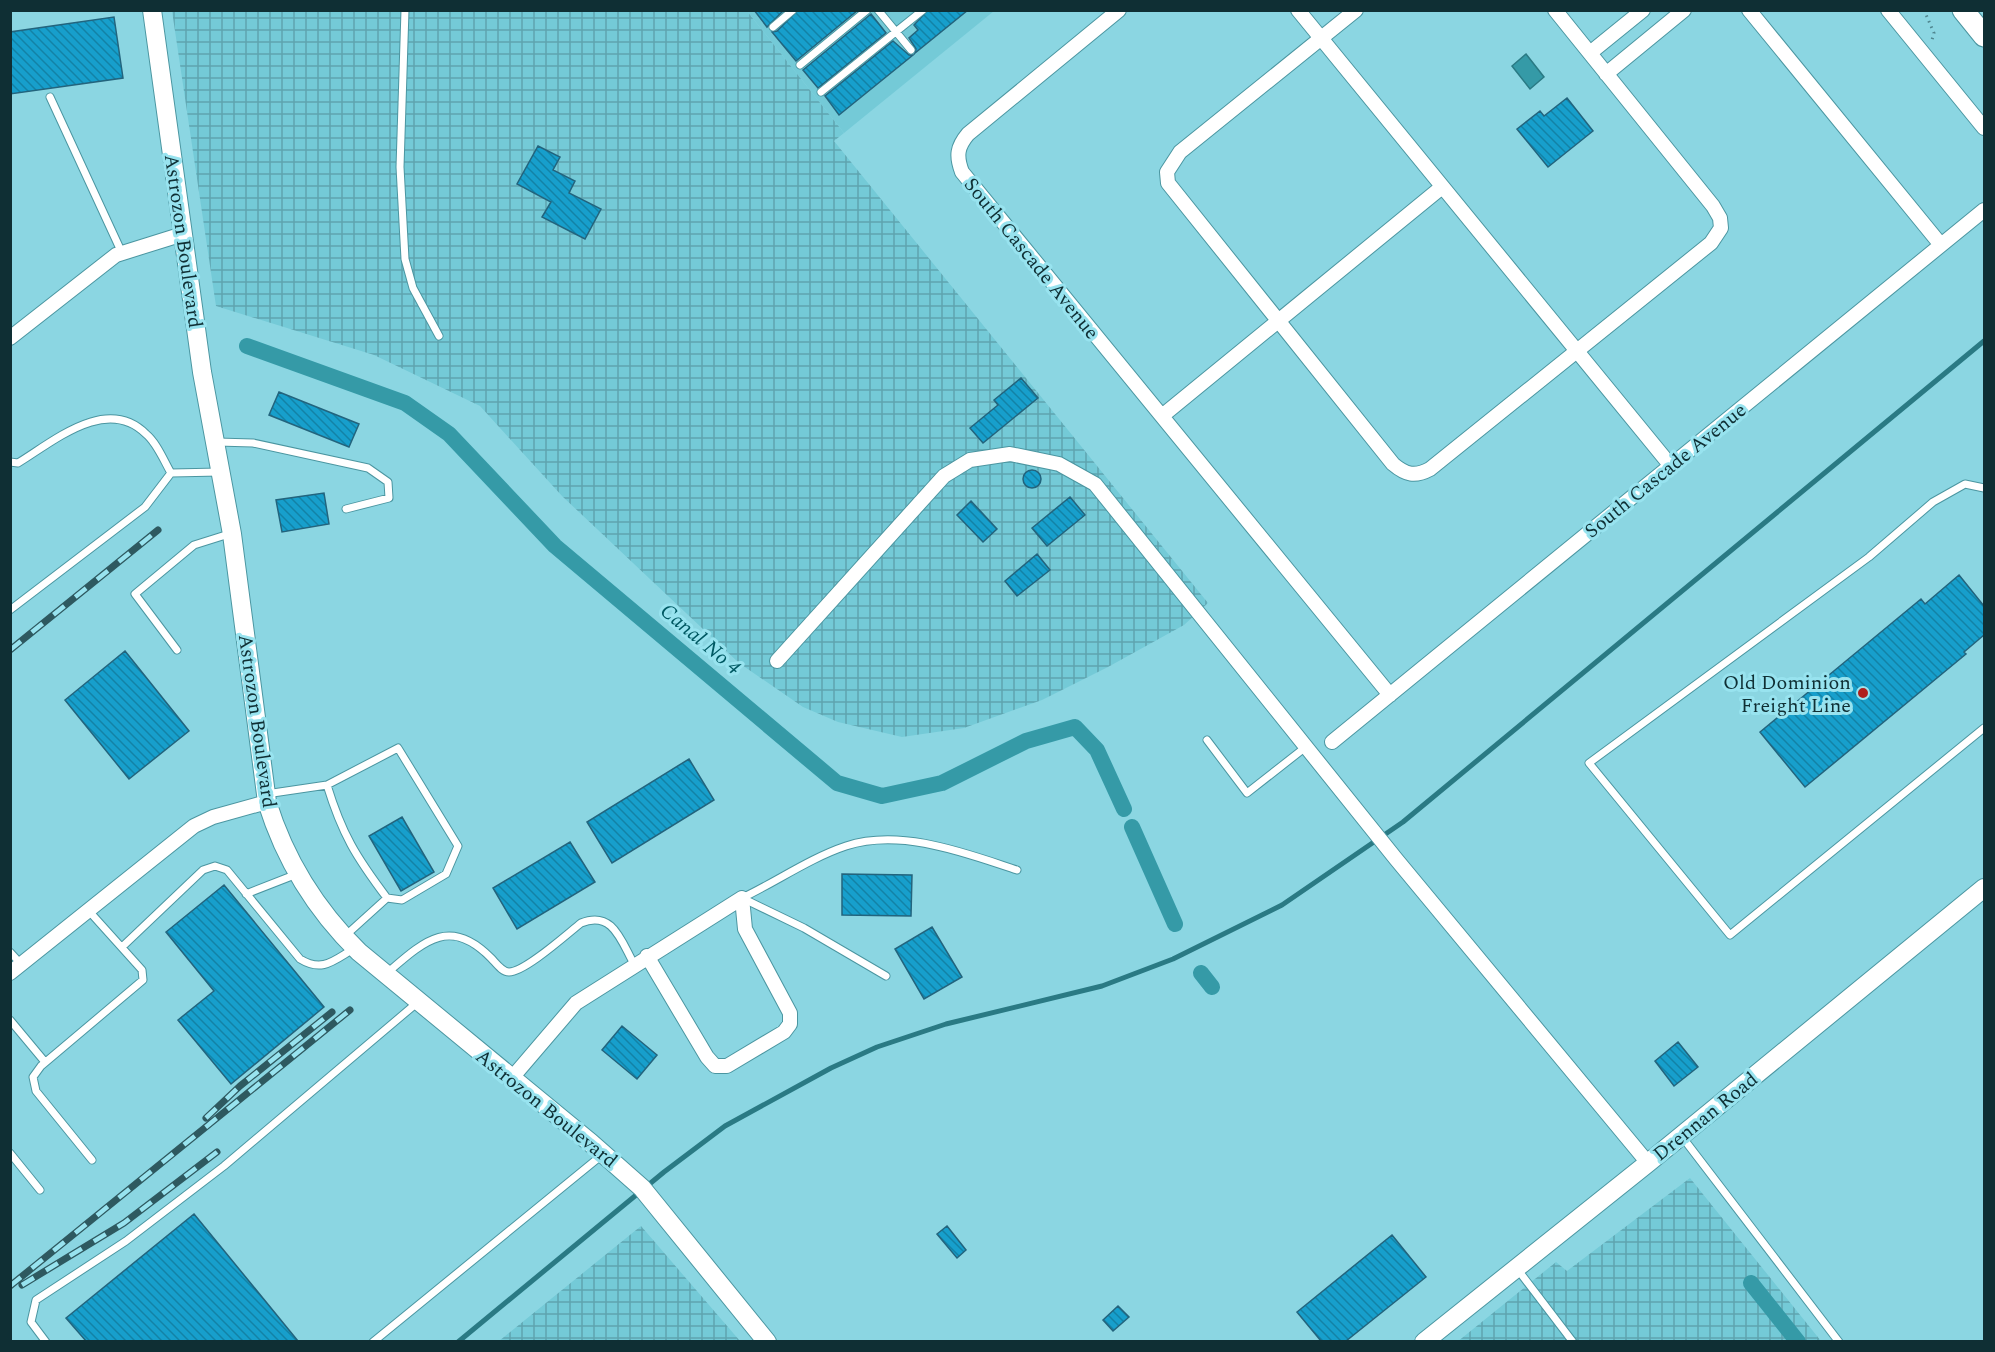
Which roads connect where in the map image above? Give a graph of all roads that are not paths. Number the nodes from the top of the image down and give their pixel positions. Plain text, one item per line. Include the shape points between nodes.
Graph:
1 (152, 10) edge
2 (405, 10) edge
3 (793, 10) edge
4 (867, 10) edge
5 (878, 10) edge
6 (923, 10) edge
7 (1119, 10) edge
8 (1298, 10) edge
9 (1356, 10) edge
10 (1555, 10) edge
11 (1642, 10) edge
12 (1684, 10) edge
13 (1749, 10) edge
14 (1888, 10) edge
15 (1964, 10) edge
16 (773, 27) dead end
17 (896, 32) junction
18 (1984, 36) edge
19 (1321, 39) junction
20 (911, 50) dead end
21 (1590, 53) junction
22 (800, 65) dead end
23 (1606, 74) junction
24 (821, 92) dead end
25 (50, 97) dead end
26 (1984, 128) edge
27 (1443, 187) junction
28 (1984, 210) edge
29 (183, 234) junction
30 (1941, 245) junction
31 (122, 253) junction
32 (1278, 322) junction
33 (439, 336) dead end
34 (10, 338) edge
35 (1577, 351) junction
36 (1162, 416) junction
37 (215, 442) junction
38 (10, 462) edge
39 (1671, 466) junction
40 (220, 472) junction
41 (171, 473) junction
42 (1984, 488) edge
43 (346, 509) dead end
44 (232, 534) junction
45 (10, 610) edge
46 (177, 650) dead end
47 (777, 661) dead end
48 (1390, 695) junction
49 (1984, 728) edge
50 (1208, 740) dead end
51 (1332, 742) dead end
52 (1306, 746) junction
53 (327, 785) junction
54 (267, 798) junction
55 (1017, 870) dead end
56 (297, 874) junction
57 (1984, 888) edge
58 (246, 894) junction
59 (387, 898) junction
60 (742, 898) junction
61 (88, 910) junction
62 (349, 943) junction
63 (122, 947) junction
64 (10, 952) edge
65 (647, 956) junction
66 (634, 964) junction
67 (16, 968) edge
68 (385, 974) junction
69 (886, 976) dead end
70 (418, 1002) junction
71 (10, 1020) edge
72 (45, 1062) junction
73 (511, 1079) junction
74 (1682, 1136) junction
75 (10, 1153) edge
76 (610, 1158) junction
77 (92, 1160) dead end
78 (1648, 1163) junction
79 (40, 1190) dead end
80 (1517, 1268) junction
81 (1569, 1340) edge
82 (46, 1341) edge
83 (373, 1341) edge
84 (767, 1341) edge
85 (1424, 1341) edge
86 (1839, 1341) edge

1 - 29 main road, Astrozon Boulevard
2 - 33 lane via 400,167 405,259 413,288
3 - 16 lane
4 - 22 lane
5 - 17 lane
6 - 17 lane
7 - 36 street, South Cascade Avenue via 968,134 957,153 962,172
8 - 19 street
9 - 19 street
10 - 21 street
11 - 21 street
12 - 23 street
13 - 30 street
14 - 26 street
15 - 18 highway
17 - 20 lane
17 - 24 lane
19 - 27 street
19 - 32 street via 1180,152 1167,172 1174,194
21 - 23 street
23 - 35 street via 1713,206 1721,228 1711,243
25 - 31 lane
27 - 32 street
27 - 35 street
28 - 30 street, South Cascade Avenue
29 - 31 street
29 - 37 main road, Astrozon Boulevard
30 - 39 street, South Cascade Avenue
31 - 34 street
32 - 35 street via 1393,464 1412,475 1430,469
32 - 36 street
35 - 39 street
36 - 48 street, South Cascade Avenue
37 - 40 main road, Astrozon Boulevard
37 - 43 lane via 253,443 368,468 388,482 390,498
38 - 41 lane via 18,462 84,422 124,419 147,434
39 - 48 street, South Cascade Avenue
40 - 41 lane
40 - 44 main road, Astrozon Boulevard
41 - 45 lane via 146,507
42 - 49 lane via 1965,484 1933,502 1869,557 1589,763 1730,935
44 - 46 lane via 194,545 135,594
44 - 54 main road, Astrozon Boulevard
47 - 52 street via 944,476 970,460 1010,454 1059,464 1095,484
48 - 51 street, South Cascade Avenue
50 - 52 lane via 1247,793
52 - 78 street
53 - 54 lane
53 - 59 lane via 337,818 356,856
53 - 59 lane via 398,748 458,846 446,874 402,900
54 - 56 main road, Astrozon Boulevard via 277,834
54 - 61 street via 194,826
55 - 60 lane via 960,851 877,840 836,851
56 - 58 lane
56 - 62 main road, Astrozon Boulevard
57 - 74 main road, Drennan Road
58 - 62 lane via 300,959 312,967 324,966
58 - 63 lane via 227,870 215,866 203,870
59 - 62 lane
60 - 65 street
60 - 65 street via 746,929 790,1013 790,1024 784,1032 727,1066 715,1066
60 - 69 lane via 804,928
61 - 63 lane
61 - 67 street
62 - 68 main road, Astrozon Boulevard
63 - 72 lane via 142,970 143,980
64 - 67 lane
65 - 66 street
66 - 68 lane via 611,925 602,919 591,919 512,972 504,971 476,943 453,934 420,946
66 - 73 street via 576,1003
68 - 70 main road, Astrozon Boulevard
70 - 73 main road, Astrozon Boulevard
70 - 82 lane via 224,1166 126,1241 36,1300 31,1322
71 - 72 lane
72 - 77 lane via 33,1077 36,1091
73 - 76 main road, Astrozon Boulevard
74 - 78 main road, Drennan Road
74 - 86 lane
75 - 79 lane
76 - 83 lane
76 - 84 main road, Astrozon Boulevard via 664,1213
78 - 80 main road, Drennan Road
80 - 81 lane
80 - 85 main road, Drennan Road

